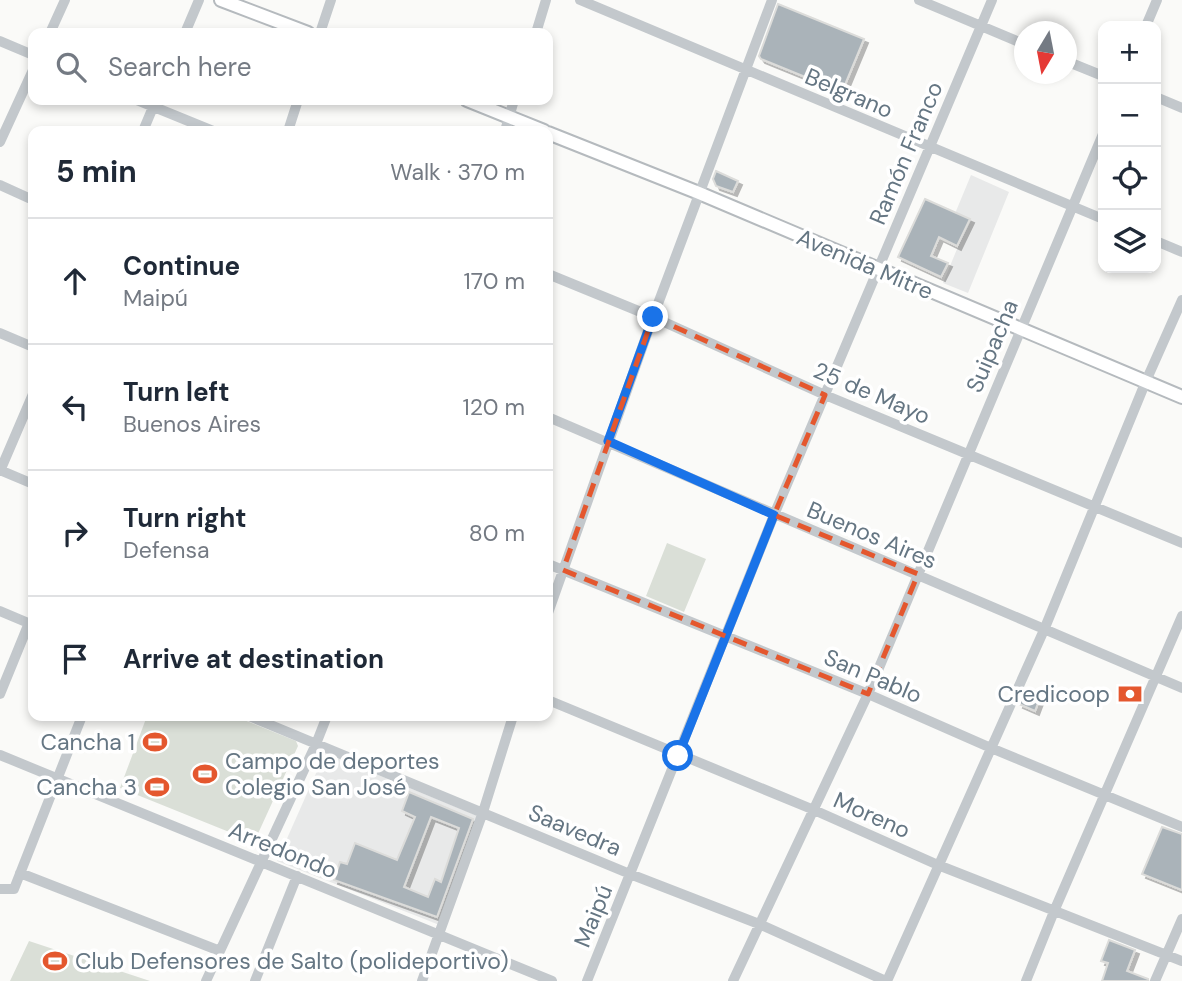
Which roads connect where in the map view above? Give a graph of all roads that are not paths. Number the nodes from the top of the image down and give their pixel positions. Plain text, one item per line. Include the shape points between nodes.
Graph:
1 (65, 0) edge
2 (198, 0) edge
3 (221, 0) edge
4 (331, 0) edge
5 (546, 0) edge
6 (580, 0) edge
7 (772, 0) edge
8 (919, 0) edge
9 (992, 0) edge
10 (1157, 0) edge
11 (1148, 21) edge
12 (981, 26) junction
13 (52, 28) edge
14 (186, 28) edge
15 (295, 28) edge
16 (322, 28) edge
17 (538, 28) edge
18 (1014, 40) edge
19 (0, 41) edge
20 (28, 53) edge
21 (1077, 65) edge
22 (747, 71) junction
23 (1098, 74) edge
24 (28, 81) edge
25 (1161, 99) edge
26 (154, 105) edge
27 (159, 105) edge
28 (296, 105) edge
29 (479, 105) edge
30 (513, 105) edge
31 (1182, 108) edge
32 (509, 117) junction
33 (145, 126) edge
34 (203, 126) edge
35 (290, 126) edge
36 (506, 126) edge
37 (531, 126) edge
38 (553, 135) edge
39 (0, 142) edge
40 (1098, 147) edge
41 (929, 148) junction
42 (0, 185) edge
43 (699, 193) junction
44 (28, 198) edge
45 (1074, 207) junction
46 (1098, 217) edge
47 (1161, 243) edge
48 (1182, 252) edge
49 (878, 270) junction
50 (553, 276) edge
51 (1182, 300) edge
52 (653, 317) junction
53 (1020, 329) junction
54 (0, 333) edge
55 (28, 345) edge
56 (1146, 381) junction
57 (825, 395) junction
58 (1182, 397) edge
59 (28, 406) edge
60 (553, 419) edge
61 (608, 441) junction
62 (968, 454) junction
63 (0, 470) edge
64 (28, 482) edge
65 (1094, 505) junction
66 (774, 515) junction
67 (1182, 543) edge
68 (553, 566) edge
69 (563, 570) junction
70 (918, 574) junction
71 (553, 599) edge
72 (0, 611) edge
73 (1182, 616) edge
74 (28, 623) edge
75 (1044, 630) junction
76 (28, 631) edge
77 (726, 637) junction
78 (1156, 676) junction
79 (1182, 688) edge
80 (0, 694) edge
81 (868, 694) junction
82 (553, 703) edge
83 (80, 721) edge
84 (261, 721) edge
85 (325, 721) edge
86 (511, 721) edge
87 (316, 744) junction
88 (991, 748) junction
89 (0, 755) edge
90 (678, 756) junction
91 (57, 779) junction
92 (1106, 794) junction
93 (814, 810) junction
94 (483, 812) junction
95 (1182, 827) edge
96 (262, 863) junction
97 (938, 865) junction
98 (20, 873) junction
99 (630, 874) junction
100 (297, 876) junction
101 (0, 889) edge
102 (1055, 909) junction
103 (1182, 919) edge
104 (759, 924) junction
105 (440, 934) junction
106 (220, 951) junction
107 (1166, 954) junction
108 (1182, 961) edge
109 (206, 981) edge
110 (255, 981) edge
111 (422, 981) edge
112 (552, 981) edge
113 (587, 981) edge
114 (733, 981) edge
115 (886, 981) edge
116 (1026, 981) edge
117 (1156, 981) edge

1 - 13 street
2 - 14 street
3 - 15 main road
4 - 16 street
5 - 17 street
6 - 22 street, Belgrano
7 - 22 street
8 - 12 street
9 - 12 street, Ramón Franco
10 - 11 street
12 - 18 street
12 - 41 street, Ramón Franco
19 - 20 street
21 - 23 street
22 - 41 street, Belgrano
22 - 43 street
24 - 39 street
25 - 31 street
26 - 33 street
27 - 34 street
28 - 35 street
29 - 32 main road, Avenida Mitre
30 - 32 street
32 - 36 street
32 - 37 main road, Avenida Mitre
38 - 43 main road, Avenida Mitre
40 - 45 street, Suipacha
41 - 45 street, Belgrano
41 - 49 street, Ramón Franco
42 - 44 street
43 - 49 main road, Avenida Mitre
43 - 52 street
45 - 46 street, Belgrano
45 - 53 street, Suipacha
47 - 48 street
49 - 53 main road, Avenida Mitre
49 - 57 street, Ramón Franco
50 - 52 street, 25 de Mayo
51 - 56 street
52 - 57 street, 25 de Mayo
52 - 61 street
53 - 56 main road, Avenida Mitre
53 - 62 street, Suipacha
54 - 55 street
56 - 58 main road, Avenida Mitre
56 - 65 street
57 - 62 street, 25 de Mayo
57 - 66 street, Ramón Franco
59 - 63 street
60 - 61 street, Buenos Aires
61 - 66 street, Buenos Aires
61 - 69 street
62 - 65 street, 25 de Mayo
62 - 70 street, Suipacha
63 - 64 street
65 - 67 street, 25 de Mayo
65 - 75 street
66 - 70 street, Buenos Aires
66 - 77 street, Maipú
68 - 69 street, San Pablo
69 - 71 street
69 - 77 street, San Pablo
70 - 75 street, Buenos Aires
70 - 81 street, Suipacha
72 - 74 street
73 - 78 street
75 - 78 street, Buenos Aires
75 - 88 street
76 - 80 street
77 - 81 street, San Pablo
77 - 90 street, Maipú
78 - 79 street, Buenos Aires
78 - 92 street
81 - 88 street, San Pablo
81 - 93 street, Suipacha
82 - 90 street, Moreno
83 - 91 street
84 - 87 street, Saavedra
85 - 87 street
86 - 94 street
87 - 94 street, Saavedra
87 - 96 street
88 - 92 street, San Pablo
88 - 97 street
89 - 91 street, Arredondo
90 - 93 street, Moreno
90 - 99 street, Maipú
91 - 96 street, Arredondo
91 - 98 street
92 - 95 street, San Pablo
92 - 102 street
93 - 97 street, Moreno
93 - 104 street, Suipacha
94 - 99 street, Saavedra
94 - 105 street
96 - 100 street, Arredondo
96 - 106 street
97 - 102 street, Moreno
97 - 115 street
98 - 101 street via 14,889
98 - 106 street
99 - 104 street, Saavedra
99 - 113 street, Maipú
100 - 105 street, Arredondo
100 - 110 street
102 - 107 street, Moreno
102 - 116 street
103 - 107 street
104 - 114 street, Suipacha
104 - 115 street, Saavedra
105 - 111 street
105 - 112 street, Arredondo
106 - 109 street
107 - 108 street, Moreno
107 - 117 street

